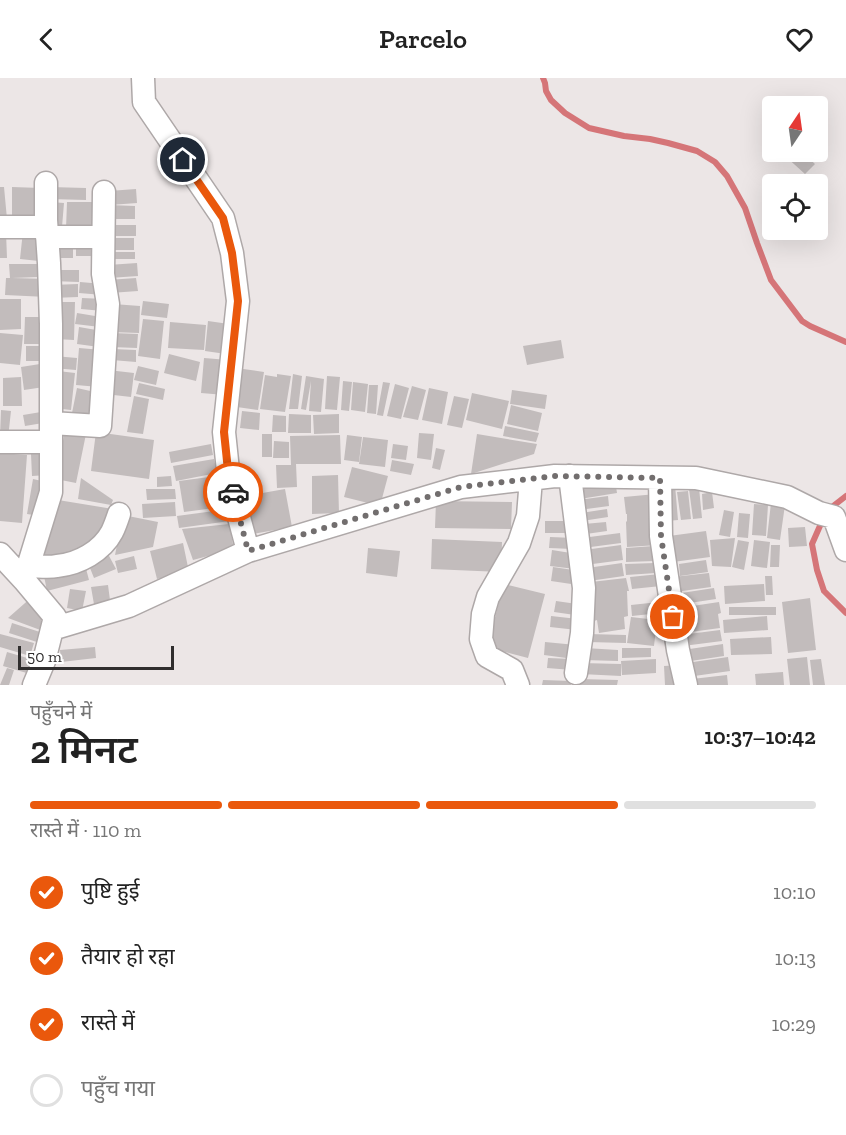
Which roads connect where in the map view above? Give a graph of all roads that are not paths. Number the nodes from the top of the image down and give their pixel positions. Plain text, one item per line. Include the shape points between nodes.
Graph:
1 (143, 78) edge
2 (46, 183) dead end
3 (105, 192) dead end
4 (0, 227) edge
5 (46, 232) junction
6 (103, 237) junction
7 (51, 433) junction
8 (0, 442) edge
9 (570, 476) junction
10 (660, 478) junction
11 (531, 479) junction
12 (119, 514) dead end
13 (846, 550) edge
14 (248, 551) junction
15 (0, 554) edge
16 (26, 573) junction
17 (52, 629) junction
18 (576, 672) dead end
19 (34, 685) edge
20 (519, 685) edge
21 (686, 685) edge

1 - 14 street via 144,102 223,218 232,253 238,301 224,432 229,480
2 - 5 street
3 - 6 street
4 - 5 street
5 - 6 street
5 - 7 street
6 - 7 street via 108,304 100,426
7 - 8 street
7 - 16 street via 51,492
9 - 10 street
9 - 11 street
9 - 18 street via 584,588
10 - 13 street via 696,478 787,497 826,515
10 - 21 street via 661,536
11 - 14 street via 461,487
11 - 20 street via 528,516 519,543 488,597 481,639 487,656 512,670
12 - 16 street via 111,533 87,557
14 - 17 street via 129,606
15 - 16 street
16 - 17 street via 55,617
17 - 19 street

